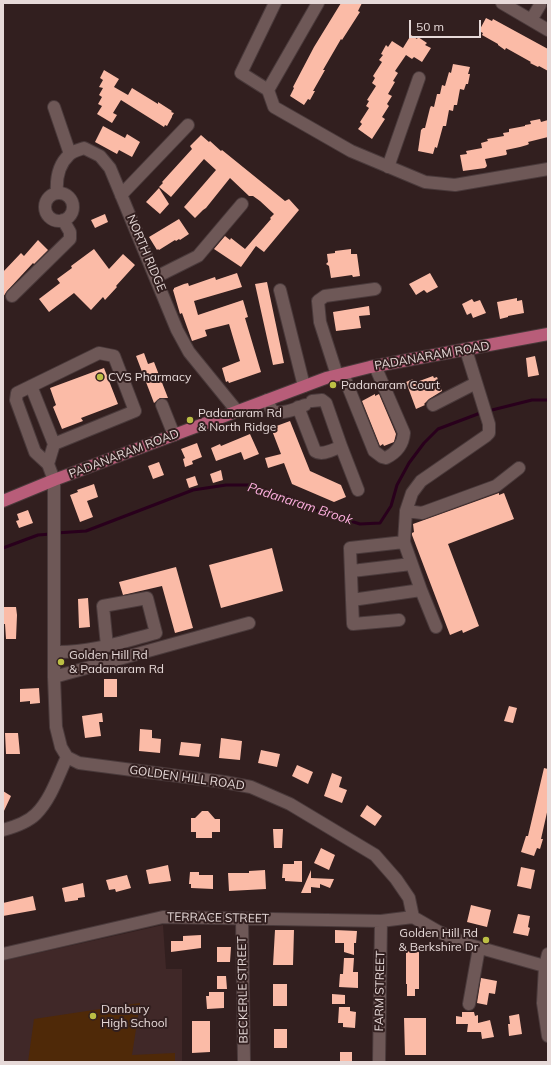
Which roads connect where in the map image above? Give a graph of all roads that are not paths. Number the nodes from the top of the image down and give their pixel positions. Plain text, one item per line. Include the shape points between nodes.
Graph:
1 (275, 3) edge
2 (318, 3) edge
3 (502, 3) edge
4 (540, 3) edge
5 (531, 20) junction
6 (548, 30) edge
7 (419, 78) dead end
8 (268, 90) junction
9 (54, 107) dead end
10 (188, 125) dead end
11 (70, 154) junction
12 (388, 167) junction
13 (548, 169) edge
14 (57, 193) junction
15 (121, 195) junction
16 (242, 204) dead end
17 (63, 220) junction
18 (156, 277) junction
19 (375, 289) dead end
20 (280, 290) dead end
21 (12, 296) dead end
22 (548, 334) edge
23 (466, 350) junction
24 (375, 366) junction
25 (340, 375) junction
26 (476, 383) junction
27 (306, 385) junction
28 (31, 386) junction
29 (268, 400) junction
30 (312, 402) junction
31 (162, 405) dead end
32 (432, 405) dead end
33 (298, 407) junction
34 (237, 411) junction
35 (174, 434) junction
36 (54, 444) junction
37 (342, 446) junction
38 (48, 464) junction
39 (519, 468) dead end
40 (54, 480) junction
41 (358, 490) dead end
42 (3, 501) edge
43 (406, 511) junction
44 (404, 542) junction
45 (411, 564) junction
46 (352, 571) junction
47 (421, 590) junction
48 (352, 600) junction
49 (399, 620) dead end
50 (249, 623) dead end
51 (436, 627) dead end
52 (107, 646) junction
53 (54, 652) junction
54 (54, 677) junction
55 (67, 757) junction
56 (3, 830) edge
57 (413, 917) junction
58 (242, 918) junction
59 (382, 921) junction
60 (479, 948) junction
61 (3, 954) edge
62 (548, 954) edge
63 (547, 967) edge
64 (469, 1004) dead end
65 (548, 1036) edge
66 (244, 1062) edge
67 (379, 1062) edge

1 - 8 street via 241,73
2 - 8 street
3 - 5 street
4 - 5 street
5 - 6 street
7 - 12 street
8 - 12 street via 274,107 351,151
9 - 11 street
10 - 15 street
11 - 14 street via 62,164 56,179
11 - 15 street, NORTH RIDGE via 84,148 100,156 110,168
12 - 13 street via 425,182 455,185
14 - 17 street via 67,196 73,204 71,214
14 - 17 street via 48,198 46,213 53,220
15 - 18 street, NORTH RIDGE
16 - 18 street via 198,256
17 - 21 street via 70,232 70,239
18 - 34 street, NORTH RIDGE via 177,330 189,352
19 - 25 street via 325,296 318,301 320,322
20 - 27 street
22 - 23 main road, PADANARAM ROAD
23 - 24 main road, PADANARAM ROAD
23 - 26 street
24 - 25 main road, PADANARAM ROAD
24 - 25 street via 404,433 404,440 399,448 386,458 374,451
25 - 27 main road, PADANARAM ROAD
26 - 32 street
26 - 43 street via 489,424 488,433 421,481 412,493
27 - 29 main road, PADANARAM ROAD
27 - 30 street
28 - 36 street
28 - 36 street via 99,353 114,356 135,411
28 - 38 street via 17,393 16,400 35,452
29 - 33 street via 272,411 276,413
29 - 34 main road, PADANARAM ROAD
30 - 33 street
30 - 37 street via 322,400 326,403
31 - 35 street
33 - 37 street via 315,451 322,453
34 - 35 main road, PADANARAM ROAD
35 - 40 main road, PADANARAM ROAD
36 - 38 street
37 - 41 street
38 - 40 street
39 - 43 street via 496,486 422,513
40 - 42 main road, PADANARAM ROAD
40 - 53 street
43 - 44 street
44 - 45 street
44 - 46 street via 350,548
45 - 46 street
45 - 47 street
46 - 48 street
47 - 48 street
47 - 51 street
48 - 49 street via 353,624
50 - 54 street
52 - 52 street via 156,633 147,598 102,606
52 - 53 street via 71,653
53 - 54 street
54 - 55 street via 56,727 61,747
55 - 56 street via 46,800 35,815 13,828
55 - 57 street, GOLDEN HILL ROAD via 79,763 251,787 290,804 375,855 409,898
57 - 59 street, TERRACE STREET
57 - 60 street via 439,932
58 - 59 street, TERRACE STREET
58 - 61 street, TERRACE STREET via 163,917
58 - 66 street, BECKERLE STREET
59 - 67 street, FARM STREET
60 - 63 street
60 - 64 street
62 - 63 street
63 - 65 street via 543,1003

